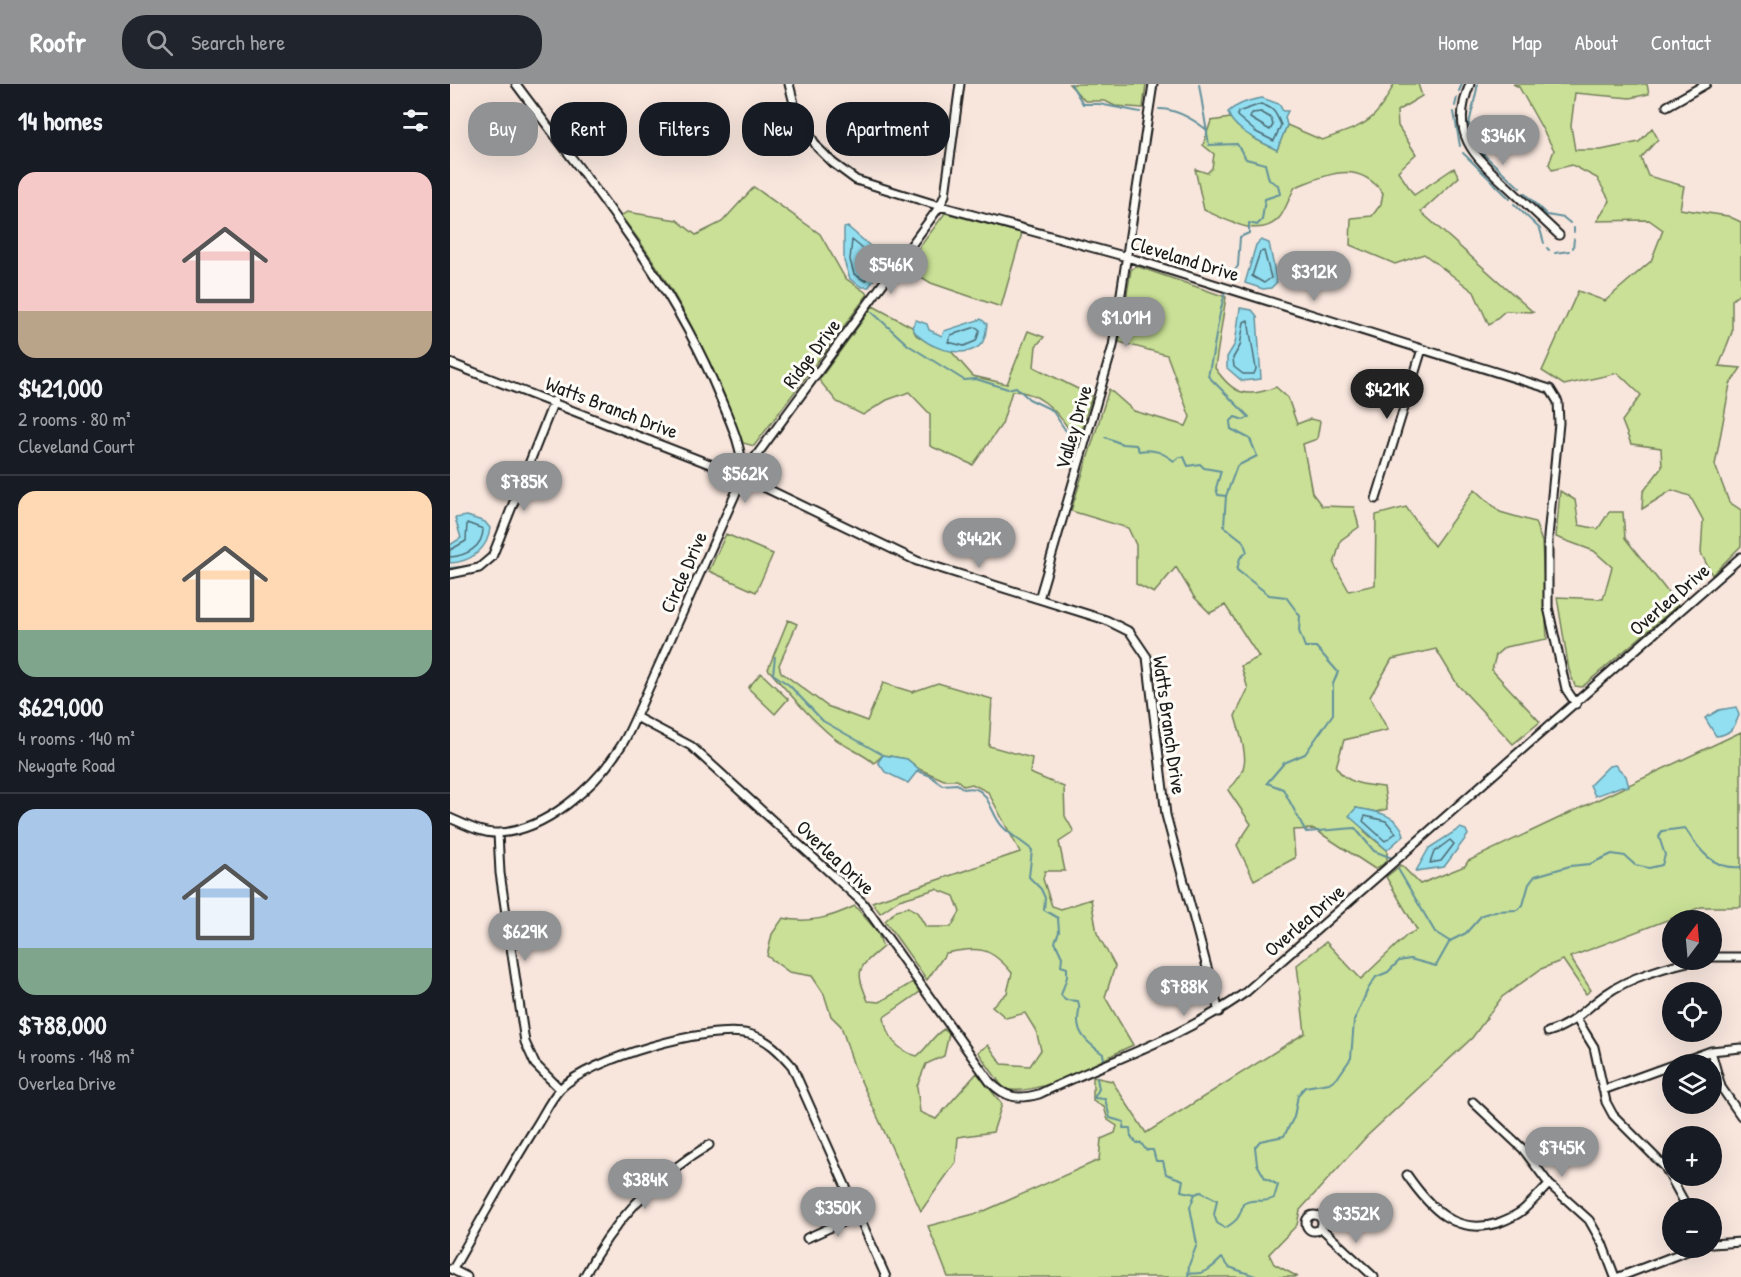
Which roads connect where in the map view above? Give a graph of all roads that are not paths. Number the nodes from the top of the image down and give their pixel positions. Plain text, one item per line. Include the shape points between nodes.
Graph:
1 (516, 84) edge
2 (789, 84) edge
3 (960, 84) edge
4 (1153, 84) edge
5 (1470, 84) edge
6 (1706, 84) edge
7 (1667, 106) dead end
8 (940, 206) junction
9 (1559, 235) dead end
10 (1127, 258) junction
11 (1422, 349) junction
12 (450, 363) edge
13 (554, 401) junction
14 (743, 477) junction
15 (1376, 499) dead end
16 (1741, 557) edge
17 (450, 574) edge
18 (1039, 599) junction
19 (1576, 704) junction
20 (636, 717) junction
21 (450, 818) edge
22 (498, 833) junction
23 (1722, 957) edge
24 (1741, 957) edge
25 (1667, 970) edge
26 (1219, 1012) junction
27 (1576, 1018) junction
28 (1548, 1032) dead end
29 (1741, 1048) edge
30 (1711, 1051) junction
31 (560, 1089) junction
32 (1603, 1090) junction
33 (1473, 1102) dead end
34 (1741, 1116) edge
35 (709, 1145) dead end
36 (1407, 1175) dead end
37 (1549, 1184) junction
38 (1682, 1198) edge
39 (858, 1215) junction
40 (1321, 1228) dead end
41 (807, 1238) dead end
42 (1741, 1242) edge
43 (1722, 1243) edge
44 (1668, 1258) edge
45 (451, 1269) edge
46 (467, 1277) edge
47 (584, 1277) edge
48 (886, 1277) edge
49 (1374, 1277) edge
50 (1617, 1277) edge

1 - 14 street via 613,211 674,301 723,404 743,457
2 - 8 street, Cleveland Drive via 806,131 833,163 856,180
3 - 8 street, Ridge Drive via 945,195
4 - 10 street, Valley Drive
5 - 9 street via 1461,117 1468,144 1482,163
6 - 7 street
8 - 10 street, Cleveland Drive
8 - 14 street, Ridge Drive via 748,465
10 - 11 street, Cleveland Drive
10 - 18 street, Valley Drive via 1113,346
11 - 15 street
11 - 19 street, Cleveland Drive via 1542,385 1550,389 1558,402 1548,537 1548,607 1566,689
12 - 13 street, Watts Branch Drive
13 - 14 street, Watts Branch Drive
13 - 17 street via 492,557 479,568
14 - 18 street, Watts Branch Drive via 917,561
14 - 20 street, Circle Drive
16 - 19 street, Overlea Drive
18 - 26 street, Watts Branch Drive via 1121,626 1137,640 1147,657 1166,815
19 - 26 street, Overlea Drive via 1259,982
20 - 22 street, Circle Drive via 620,748 594,780 551,815 528,826
20 - 26 street, Overlea Drive via 691,746 862,902 990,1082 1009,1098 1039,1094
21 - 22 street, Circle Drive via 475,829
22 - 31 street via 500,873 525,1042 535,1064
23 - 24 street
25 - 27 street via 1622,985
27 - 28 street via 1568,1026
27 - 32 street via 1594,1047
29 - 30 street
30 - 32 street
30 - 34 street via 1721,1087
31 - 39 street via 587,1071 627,1054 679,1039 732,1032 750,1035 774,1047 792,1066
31 - 45 street
32 - 38 street via 1613,1115 1665,1167
33 - 37 street via 1523,1149
35 - 47 street via 639,1198 610,1232
36 - 37 street via 1419,1192 1449,1219 1473,1228 1521,1212
37 - 50 street via 1594,1226
39 - 41 street
39 - 48 street
40 - 49 street
42 - 43 street
44 - 50 street
45 - 46 street

